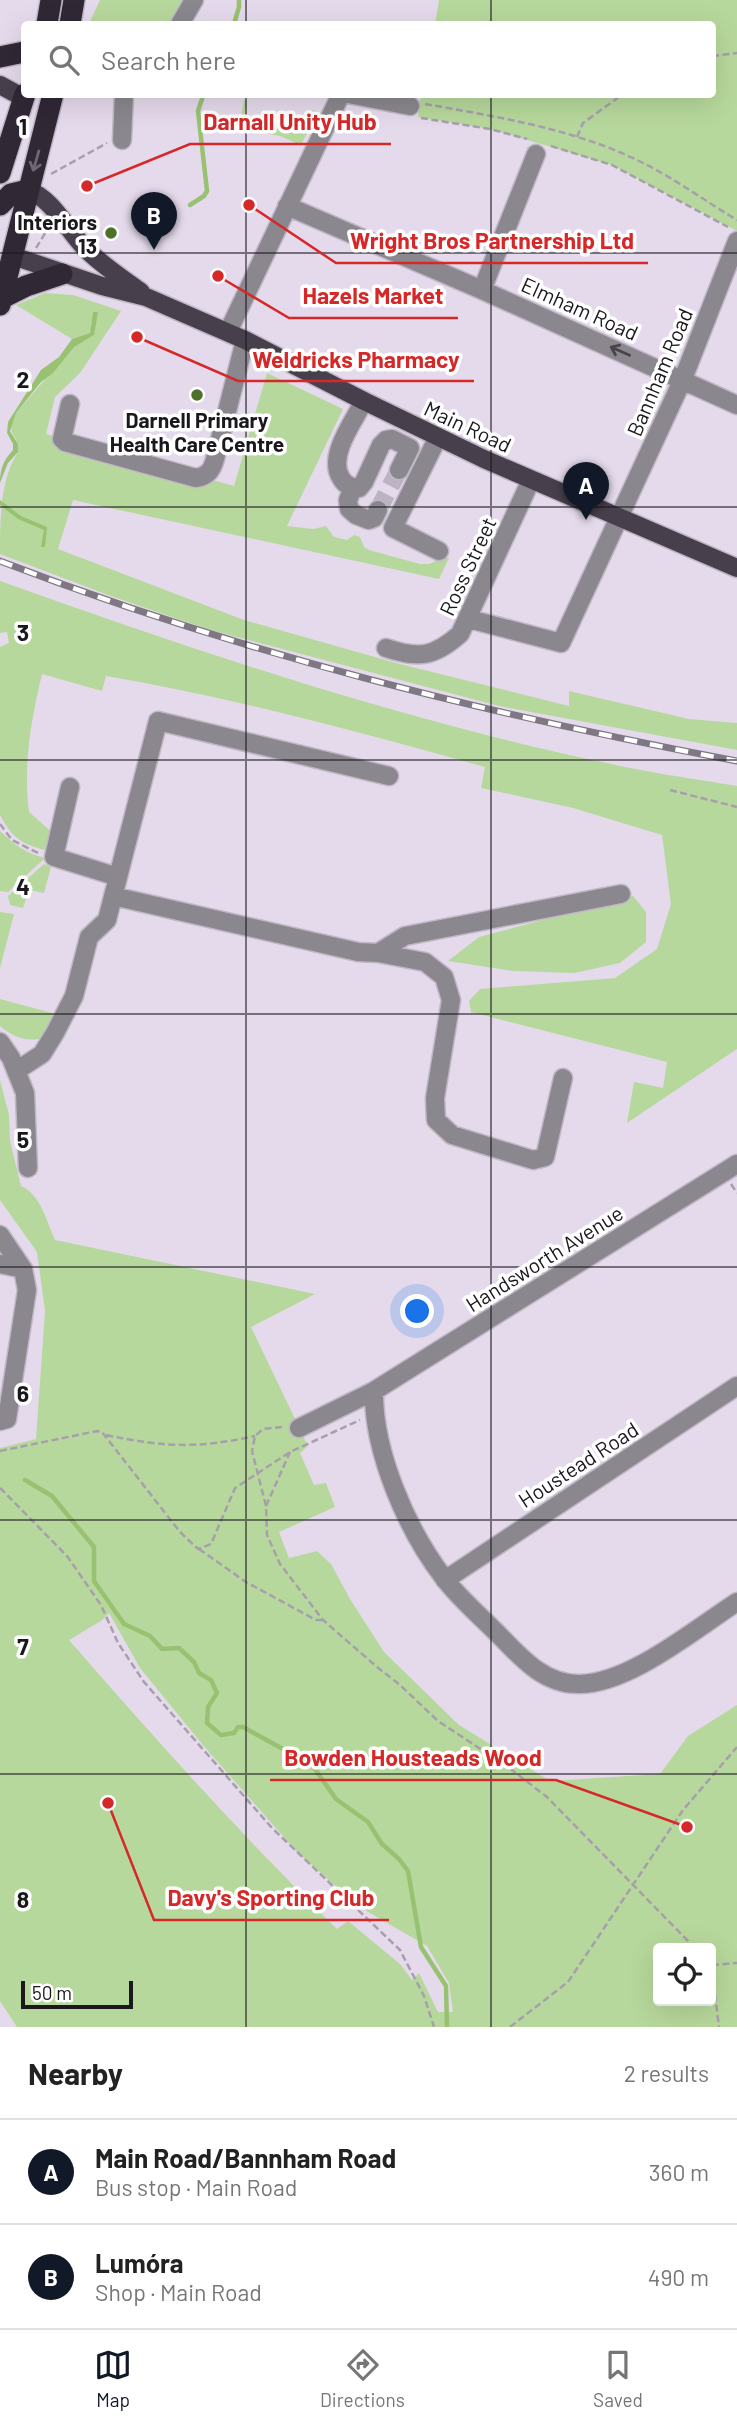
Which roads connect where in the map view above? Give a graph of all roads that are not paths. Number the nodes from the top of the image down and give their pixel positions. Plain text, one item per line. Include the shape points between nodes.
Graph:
1 (51, 0) edge
2 (74, 0) edge
3 (194, 0) edge
4 (48, 21) edge
5 (70, 21) edge
6 (182, 21) edge
7 (21, 53) edge
8 (0, 57) edge
9 (0, 85) edge
10 (21, 95) edge
11 (23, 98) edge
12 (26, 98) edge
13 (52, 98) edge
14 (124, 98) edge
15 (339, 98) edge
16 (369, 98) edge
17 (410, 106) road end
18 (44, 131) junction
19 (122, 137) road end
20 (536, 154) dead end
21 (1, 161) edge
22 (30, 182) junction
23 (0, 205) edge
24 (288, 206) junction
25 (75, 239) junction
26 (737, 241) edge
27 (6, 252) edge
28 (61, 274) junction
29 (482, 290) junction
30 (146, 297) junction
31 (1, 301) edge
32 (228, 332) junction
33 (245, 340) junction
34 (683, 379) junction
35 (364, 401) junction
36 (70, 404) dead end
37 (737, 405) edge
38 (438, 437) junction
39 (399, 470) tunnel mouth
40 (531, 480) junction
41 (353, 488) junction
42 (378, 510) dead end
43 (619, 519) junction
44 (439, 551) dead end
45 (737, 568) edge
46 (469, 619) junction
47 (386, 648) dead end
48 (389, 776) dead end
49 (70, 787) dead end
50 (118, 877) junction
51 (621, 894) dead end
52 (113, 896) junction
53 (379, 953) junction
54 (0, 1042) edge
55 (16, 1070) junction
56 (563, 1078) dead end
57 (737, 1164) edge
58 (28, 1168) dead end
59 (0, 1235) edge
60 (0, 1264) edge
61 (23, 1269) junction
62 (737, 1386) edge
63 (374, 1391) junction
64 (0, 1421) edge
65 (299, 1428) road end
66 (445, 1580) junction
67 (737, 1602) edge

1 - 4 highway
2 - 5 highway
3 - 6 street
7 - 8 highway
9 - 10 main road
11 - 21 highway
12 - 18 highway
13 - 18 highway
14 - 19 street
15 - 24 street
16 - 17 street
18 -> 22 highway
20 - 29 street
22 - 23 highway
22 - 25 main road, Main Road
22 - 27 highway
24 - 29 street, Elmham Road
24 - 32 street
25 - 28 main road via 75,263
25 - 30 main road, Main Road
26 - 34 street, Bannham Road
27 - 28 main road, Main Road
27 - 31 highway
28 - 30 main road, Main Road
28 - 31 highway
34 -> 29 street, Elmham Road
30 - 32 main road, Main Road
32 - 33 main road, Main Road
33 - 35 main road, Main Road
33 - 36 street via 215,459 202,477 65,442 62,435
34 - 37 street, Elmham Road
34 - 43 street, Bannham Road
35 - 38 main road, Main Road
35 - 41 street via 338,451 338,475
38 - 40 main road, Main Road
38 - 44 street via 393,528
39 - 41 street via 410,448 386,440 364,482
40 - 43 main road, Main Road
40 - 46 street, Ross Street
41 - 42 street via 349,509 369,520
43 - 45 main road, Main Road
43 - 46 street, Bannham Road via 561,643
46 - 47 street, Ross Street via 444,649 405,655
48 - 50 street via 158,721
49 - 50 street via 54,857
50 - 52 street
51 - 53 street via 405,936
52 - 53 street
52 - 55 street via 107,920 89,937 74,996 55,1033 41,1054
53 - 56 street via 425,962 444,977 451,1000 435,1098 436,1120 452,1135 533,1160 545,1157
54 - 55 street
55 - 58 street via 24,1093
57 - 63 street, Handsworth Avenue
59 - 61 street
60 - 61 street
61 - 64 street via 27,1290 7,1419
62 - 66 street, Houstead Road
63 - 65 street, Handsworth Avenue
63 - 66 street via 373,1414 396,1492 422,1547
66 - 67 street via 527,1663 559,1682 579,1684 629,1673

